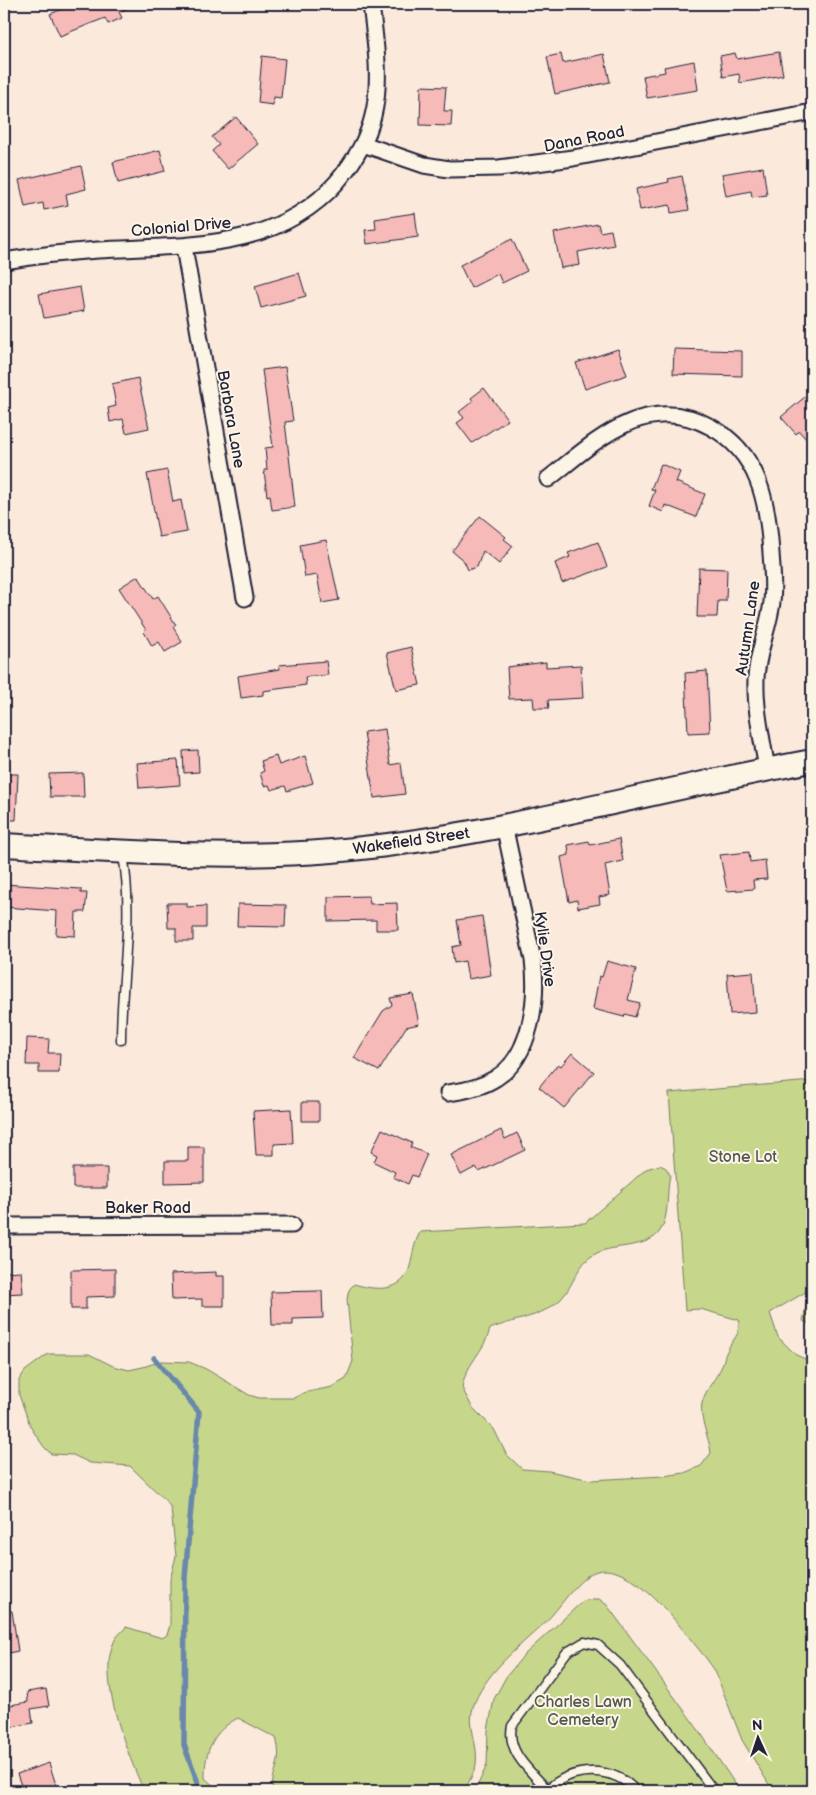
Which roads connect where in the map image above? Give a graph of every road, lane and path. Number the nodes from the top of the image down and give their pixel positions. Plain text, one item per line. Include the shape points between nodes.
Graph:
1 (371, 4) edge
2 (812, 112) edge
3 (362, 144) junction
4 (184, 246) junction
5 (4, 261) edge
6 (548, 479) dead end
7 (245, 598) dead end
8 (812, 761) edge
9 (767, 769) junction
10 (504, 825) junction
11 (4, 845) edge
12 (123, 853) junction
13 (121, 1040) dead end
14 (448, 1093) dead end
15 (292, 1225) dead end
16 (4, 1226) edge
17 (546, 1790) edge
18 (636, 1791) edge
19 (714, 1791) edge

1 - 3 street, Colonial Drive via 377,87 373,117
2 - 3 street, Dana Road via 573,158 499,168 449,169 424,165
3 - 4 street, Colonial Drive via 347,170 329,191 295,216 256,234
4 - 5 street, Colonial Drive via 80,252
4 - 7 street, Barbara Lane
6 - 9 street, Autumn Lane via 621,425 659,414 684,416 704,423 727,437 743,453 762,486 770,533 772,602 756,680
8 - 9 street, Wakefield Street
9 - 10 street, Wakefield Street
10 - 12 street, Wakefield Street via 333,851 242,856
10 - 14 street, Kylie Drive via 533,960 536,981 534,1008 524,1040 502,1074 479,1086
11 - 12 street, Wakefield Street
12 - 13 lane via 129,925
15 - 16 street, Baker Road
17 - 18 lane via 562,1778 596,1771 612,1774
17 - 19 lane via 513,1748 512,1726 567,1652 584,1642 598,1645 620,1665

